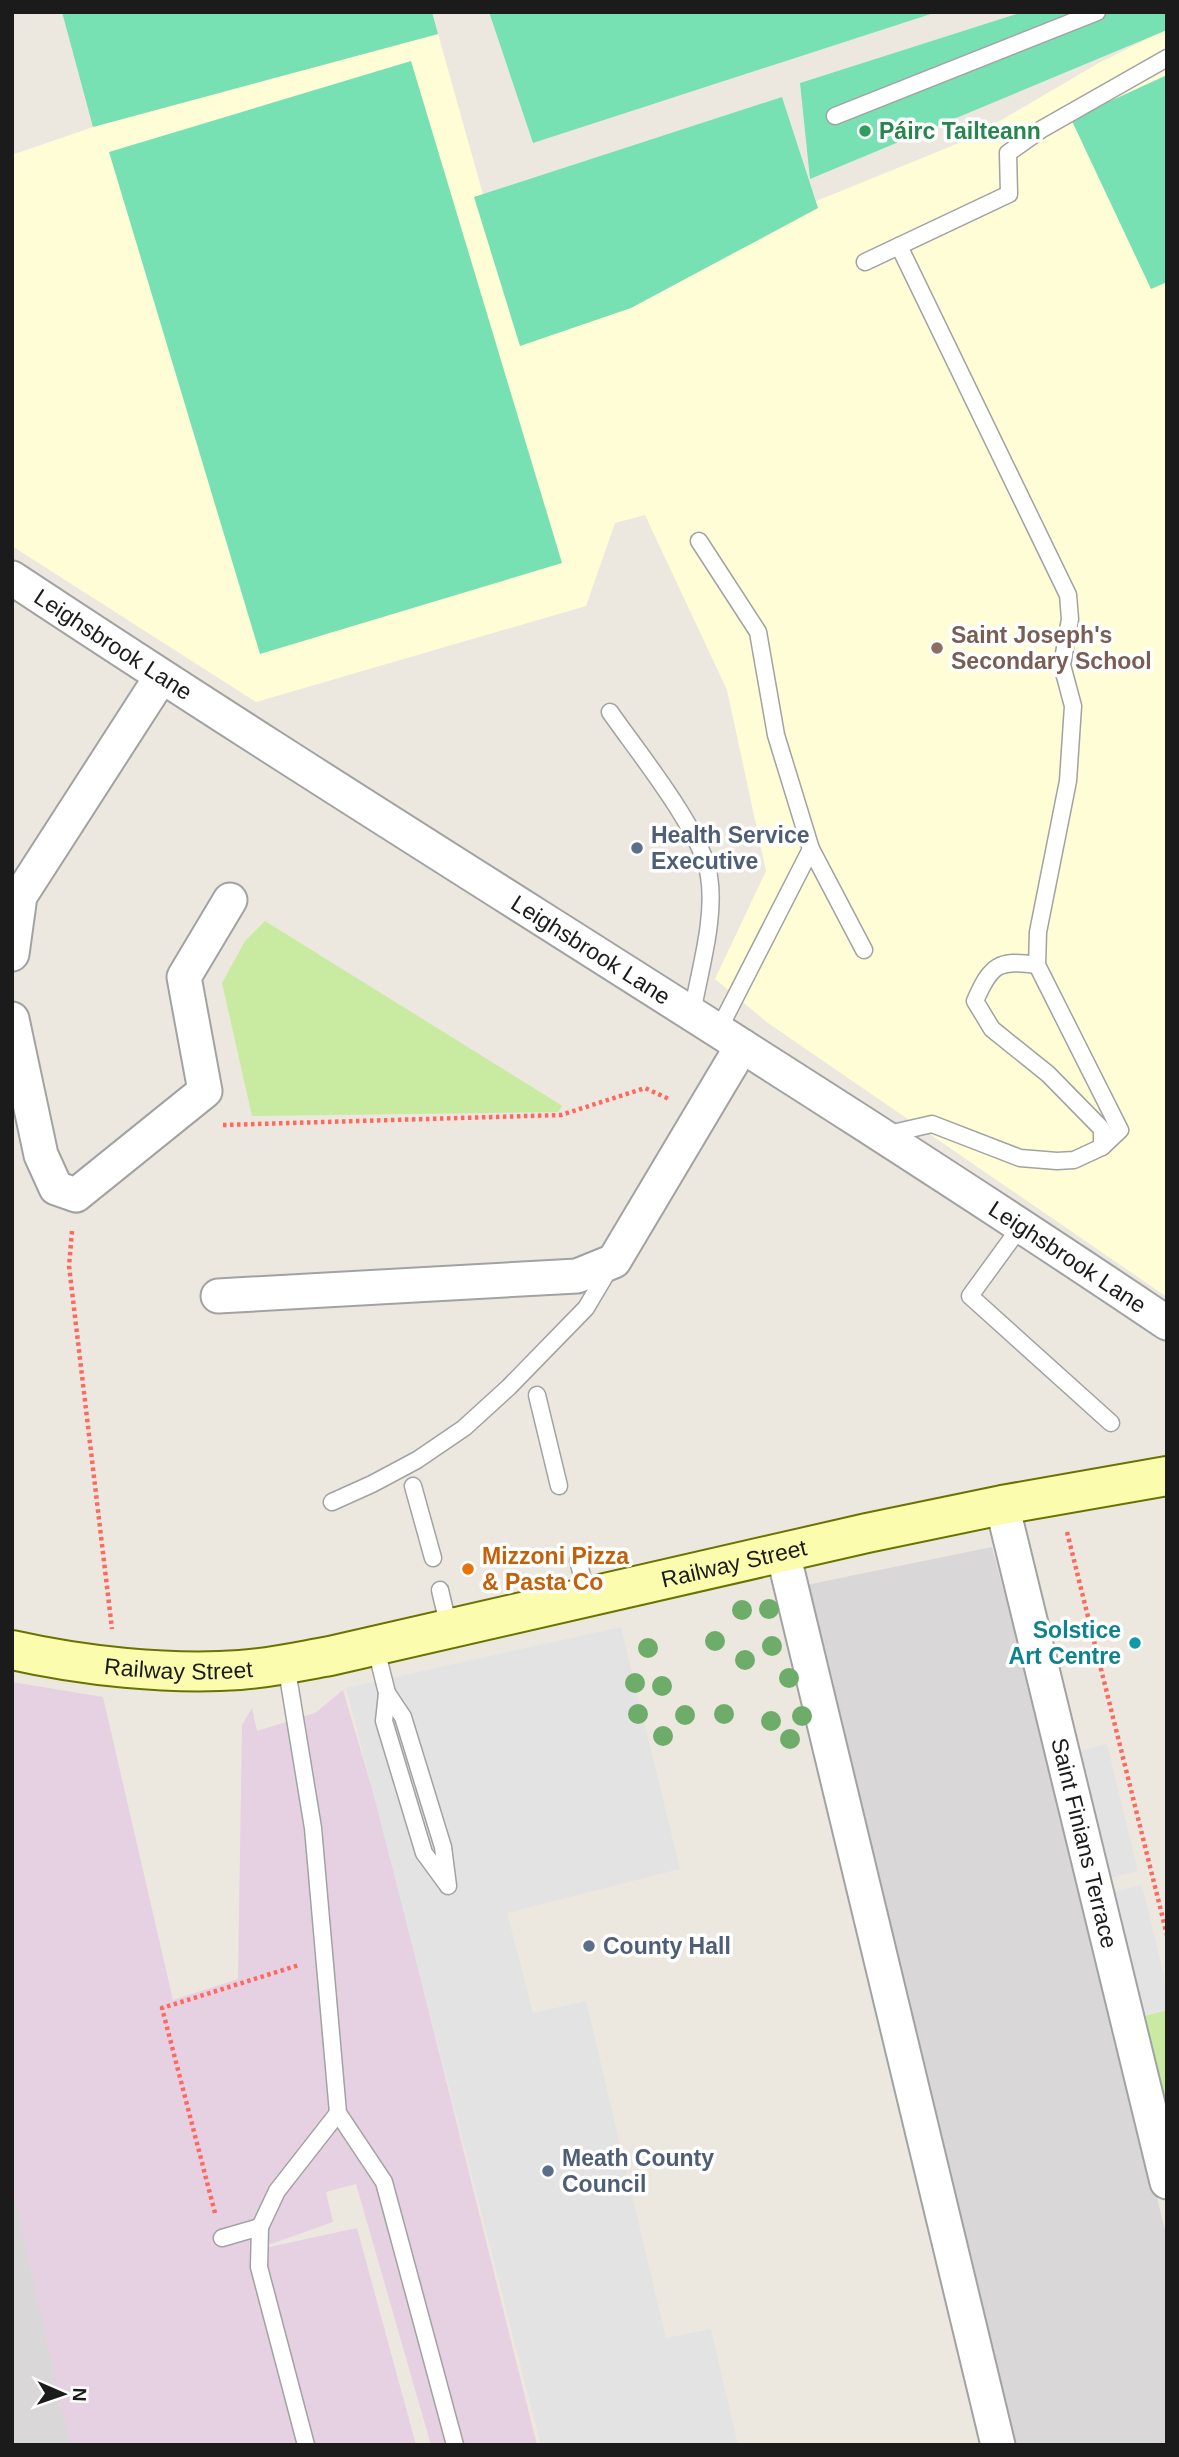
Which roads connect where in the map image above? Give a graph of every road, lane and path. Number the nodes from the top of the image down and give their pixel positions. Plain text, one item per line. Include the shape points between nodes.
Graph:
1 (1097, 12) edge
2 (1167, 58) edge
3 (835, 116) dead end
4 (899, 246) junction
5 (865, 262) dead end
6 (699, 541) dead end
7 (12, 578) edge
8 (161, 677) junction
9 (610, 712) dead end
10 (811, 849) junction
11 (230, 900) dead end
12 (864, 950) dead end
13 (12, 954) edge
14 (1037, 965) junction
15 (12, 1019) edge
16 (717, 1030) junction
17 (701, 1114) junction
18 (212, 1127) dead end
19 (881, 1136) junction
20 (1102, 1147) junction
21 (76, 1195) junction
22 (1021, 1226) junction
23 (614, 1261) junction
24 (218, 1296) dead end
25 (1167, 1323) edge
26 (537, 1395) dead end
27 (1111, 1423) dead end
28 (1167, 1476) edge
29 (413, 1486) dead end
30 (559, 1486) dead end
31 (332, 1502) dead end
32 (1002, 1505) junction
33 (1064, 1521) dead end
34 (783, 1553) junction
35 (433, 1558) dead end
36 (440, 1590) dead end
37 (449, 1628) junction
38 (112, 1631) dead end
39 (374, 1645) junction
40 (12, 1650) edge
41 (286, 1664) junction
42 (387, 1693) junction
43 (1167, 1936) edge
44 (324, 1957) junction
45 (338, 2113) junction
46 (1167, 2182) edge
47 (260, 2227) junction
48 (222, 2238) joint
49 (306, 2445) edge
50 (456, 2445) edge
51 (998, 2445) edge

1 - 3 lane
2 - 4 lane via 1008,153 1009,194
4 - 5 lane
4 - 14 lane via 1068,595 1070,619 1062,665 1073,706 1068,782 1038,932
6 - 10 lane via 758,632 776,735
7 - 8 street, Leighsbrook Lane
8 - 13 street via 20,896
8 - 16 street, Leighsbrook Lane
9 - 16 lane via 703,853 709,876
10 - 12 lane
10 - 16 lane
11 - 21 street via 184,977 205,1091
14 - 20 lane via 1119,1130
14 - 20 lane via 1011,961 986,975 975,1001 992,1029 1048,1074 1102,1129
15 - 21 street via 41,1155 56,1188
16 - 17 street
16 - 19 street, Leighsbrook Lane
17 - 18 path via 645,1088 561,1115
17 - 23 street
19 - 20 lane via 932,1124 1020,1158 1057,1161 1074,1160
19 - 22 street, Leighsbrook Lane
21 - 38 path via 69,1266
22 - 25 street, Leighsbrook Lane
22 - 27 lane via 970,1296
23 - 24 street via 577,1276
23 - 31 lane via 586,1308 464,1428 417,1460
26 - 30 lane
28 - 32 main road, Railway Street
29 - 35 lane
32 - 34 main road, Railway Street
32 - 46 street, Saint Finians Terrace
33 - 43 path
34 - 37 main road, Railway Street via 582,1578
34 - 51 street
36 - 37 lane
37 - 39 main road, Railway Street
39 - 41 main road, Railway Street
39 - 42 lane
40 - 41 main road, Railway Street via 48,1659 201,1672
41 - 44 lane via 313,1828
42 - 42 lane via 403,1717 443,1847 448,1885 424,1853 384,1721
44 - 45 lane
44 - 48 path via 162,2008
45 - 47 lane via 277,2191
45 - 50 lane via 384,2182
47 - 48 lane
47 - 49 lane via 259,2267

